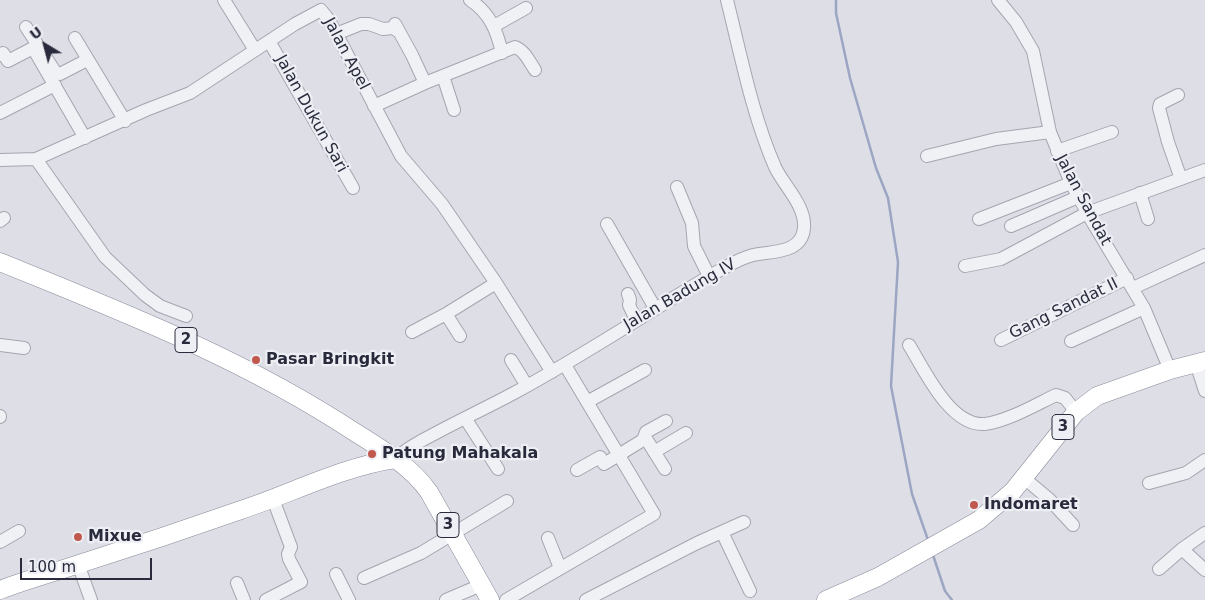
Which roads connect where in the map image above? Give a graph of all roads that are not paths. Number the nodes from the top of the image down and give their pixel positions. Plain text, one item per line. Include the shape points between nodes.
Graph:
1 (224, 0) edge
2 (470, 0) edge
3 (727, 0) edge
4 (998, 0) edge
5 (324, 5) edge
6 (526, 8) dead end
7 (494, 26) junction
8 (26, 28) dead end
9 (336, 34) junction
10 (75, 38) dead end
11 (269, 40) junction
12 (255, 50) junction
13 (0, 55) edge
14 (498, 55) junction
15 (87, 60) junction
16 (535, 70) dead end
17 (443, 76) junction
18 (425, 84) junction
19 (55, 85) junction
20 (1178, 95) dead end
21 (374, 106) junction
22 (454, 110) dead end
23 (0, 113) edge
24 (125, 121) junction
25 (1050, 132) junction
26 (1112, 132) dead end
27 (85, 138) junction
28 (1057, 152) junction
29 (927, 156) dead end
30 (36, 159) junction
31 (0, 160) edge
32 (1205, 170) edge
33 (1182, 179) junction
34 (1071, 183) junction
35 (677, 187) dead end
36 (353, 188) dead end
37 (1140, 193) junction
38 (1078, 197) junction
39 (1087, 213) junction
40 (979, 219) dead end
41 (1148, 219) dead end
42 (607, 224) dead end
43 (1011, 226) dead end
44 (1205, 255) edge
45 (0, 262) edge
46 (965, 266) dead end
47 (709, 276) junction
48 (496, 282) junction
49 (1130, 283) junction
50 (628, 294) dead end
51 (655, 308) junction
52 (1144, 308) junction
53 (446, 314) junction
54 (186, 316) dead end
55 (636, 320) junction
56 (412, 332) dead end
57 (460, 336) dead end
58 (1001, 340) dead end
59 (1071, 340) dead end
60 (909, 344) dead end
61 (0, 345) edge
62 (24, 348) dead end
63 (511, 360) dead end
64 (1200, 362) edge
65 (565, 364) junction
66 (645, 370) dead end
67 (1170, 370) junction
68 (552, 372) junction
69 (527, 386) junction
70 (1205, 391) edge
71 (588, 402) junction
72 (1076, 412) junction
73 (465, 418) junction
74 (666, 420) dead end
75 (686, 433) dead end
76 (362, 436) junction
77 (644, 437) junction
78 (654, 452) junction
79 (618, 455) junction
80 (395, 459) junction
81 (1205, 460) edge
82 (498, 469) dead end
83 (665, 469) dead end
84 (577, 470) dead end
85 (347, 471) junction
86 (1024, 478) junction
87 (1149, 483) dead end
88 (273, 499) junction
89 (507, 501) dead end
90 (744, 522) dead end
91 (1073, 525) dead end
92 (19, 531) dead end
93 (722, 532) junction
94 (1205, 533) edge
95 (453, 534) junction
96 (548, 538) dead end
97 (0, 542) edge
98 (1182, 549) junction
99 (78, 564) junction
100 (560, 568) junction
101 (1159, 569) dead end
102 (1205, 570) edge
103 (336, 574) dead end
104 (364, 578) dead end
105 (237, 583) dead end
106 (0, 590) edge
107 (750, 591) dead end
108 (485, 593) edge
109 (91, 600) edge
110 (244, 600) edge
111 (266, 600) edge
112 (349, 600) edge
113 (446, 600) edge
114 (506, 600) edge
115 (586, 600) edge
116 (826, 600) edge

1 - 12 street
2 - 7 street
3 - 47 street, Jalan Badung IV via 751,98 767,145 776,169 799,206 805,226 800,239 791,248 752,255
4 - 25 street, Jalan Sandat via 1033,51
5 - 9 street, Jalan Apel
5 - 11 street, Jalan Apel
6 - 7 street
7 - 14 street
8 - 15 street via 56,73
9 - 18 street via 361,24 383,29 396,27
9 - 21 street, Jalan Apel
10 - 15 street
11 - 12 street, Jalan Apel
11 - 36 street, Jalan Dukun Sari
12 - 24 street, Jalan Apel via 190,93
13 - 19 street via 3,53 8,62 33,48
14 - 16 street via 517,47
14 - 17 street
15 - 24 street
17 - 18 street
17 - 22 street
18 - 21 street
19 - 23 street
19 - 27 street
20 - 33 street via 1158,108
21 - 48 street, Jalan Apel via 401,156 442,204
24 - 27 street, Jalan Apel
25 - 28 street, Jalan Sandat
25 - 29 street
26 - 28 street
27 - 30 street, Jalan Apel
28 - 34 street, Jalan Sandat
30 - 31 street, Jalan Apel
30 - 54 street via 104,257 160,306
32 - 33 street
33 - 37 street
34 - 38 street, Jalan Sandat
34 - 40 street
35 - 47 street via 692,223 694,246
37 - 39 street
37 - 41 street
38 - 39 street, Jalan Sandat
38 - 43 street
39 - 46 street via 1001,259
39 - 49 street, Jalan Sandat
42 - 51 street
44 - 49 street, Gang Sandat II
45 - 76 highway, 2 via 170,333 249,370
47 - 51 street, Jalan Badung IV
48 - 53 street
48 - 68 street, Jalan Apel
49 - 52 street, Jalan Sandat
49 - 58 street, Gang Sandat II
50 - 55 street
51 - 55 street, Jalan Badung IV
52 - 59 street
52 - 67 street, Jalan Sandat
53 - 56 street
53 - 57 street
55 - 65 street, Jalan Badung IV
60 - 72 street via 941,397 962,418 983,424 998,421 1056,395 1065,398
61 - 62 street
63 - 69 street
64 - 67 highway, 3
64 - 70 street
65 - 68 street, Jalan Badung IV
65 - 71 street
66 - 71 street
67 - 72 highway, 3 via 1107,391
68 - 69 street, Jalan Badung IV
69 - 73 street, Jalan Badung IV
71 - 79 street
72 - 86 highway, 3
73 - 80 street, Jalan Badung IV
73 - 82 street
74 - 77 street via 646,432
75 - 78 street
76 - 80 highway, 3
76 - 85 highway via 362,457
77 - 78 street
77 - 79 street
78 - 83 street
79 - 84 street via 604,464 600,457
79 - 100 street via 654,514
80 - 85 highway
80 - 95 highway, 3 via 430,492
81 - 87 street via 1186,473
85 - 88 highway
86 - 91 street
86 - 116 highway, 3 via 979,520 889,571
88 - 99 highway
88 - 111 street via 291,547 289,559 301,582
89 - 95 street
90 - 93 street
92 - 97 street
93 - 107 street
93 - 115 street
94 - 98 street
95 - 104 street via 421,553
95 - 108 highway, 3
96 - 100 street
98 - 101 street
98 - 102 street
99 - 106 highway
99 - 109 street
100 - 114 street
103 - 112 street
105 - 110 street
108 - 113 street

